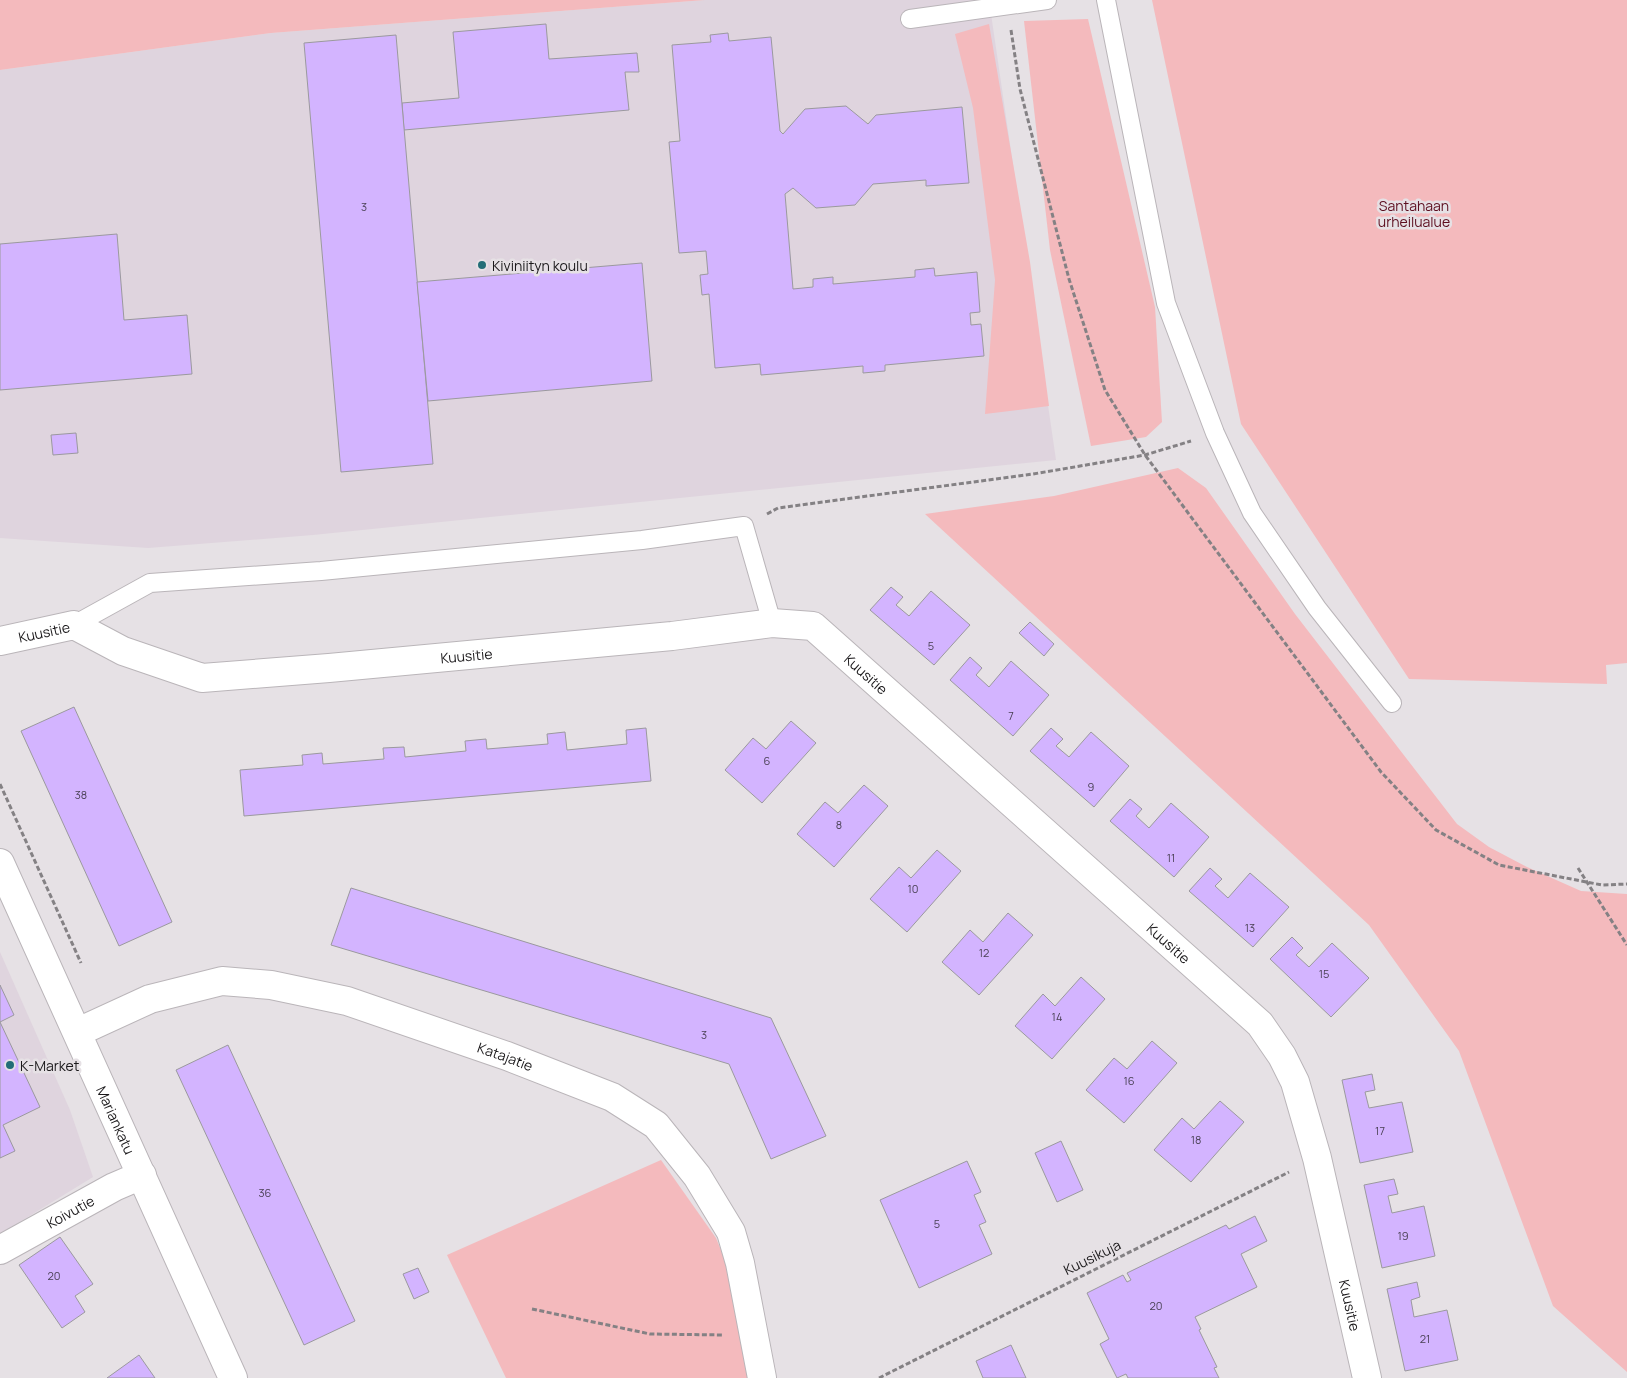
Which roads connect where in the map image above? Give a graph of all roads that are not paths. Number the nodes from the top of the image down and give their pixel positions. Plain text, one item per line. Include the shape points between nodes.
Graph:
1 (1047, 0) edge
2 (1106, 0) edge
3 (910, 19) dead end
4 (772, 623) junction
5 (74, 625) junction
6 (0, 641) edge
7 (1392, 703) dead end
8 (0, 863) edge
9 (78, 1032) junction
10 (142, 1175) junction
11 (0, 1250) edge
12 (232, 1378) edge
13 (762, 1378) edge
14 (1367, 1378) edge

1 - 3 lane
2 - 7 lane via 1166,303 1215,434 1252,513 1317,608
4 - 5 street, Kuusitie via 202,678 123,651
4 - 5 lane via 744,526 642,540 331,570 150,583
4 - 14 street, Kuusitie via 813,626 831,640 1260,1024 1295,1082 1317,1158
5 - 6 street, Kuusitie
8 - 9 street, Mariankatu
9 - 10 street, Mariankatu
9 - 13 street, Katajatie via 150,999 222,981 271,985 347,1001 507,1056 612,1097 656,1125 715,1202 731,1232 740,1263
10 - 11 street, Koivutie
10 - 12 street, Mariankatu

